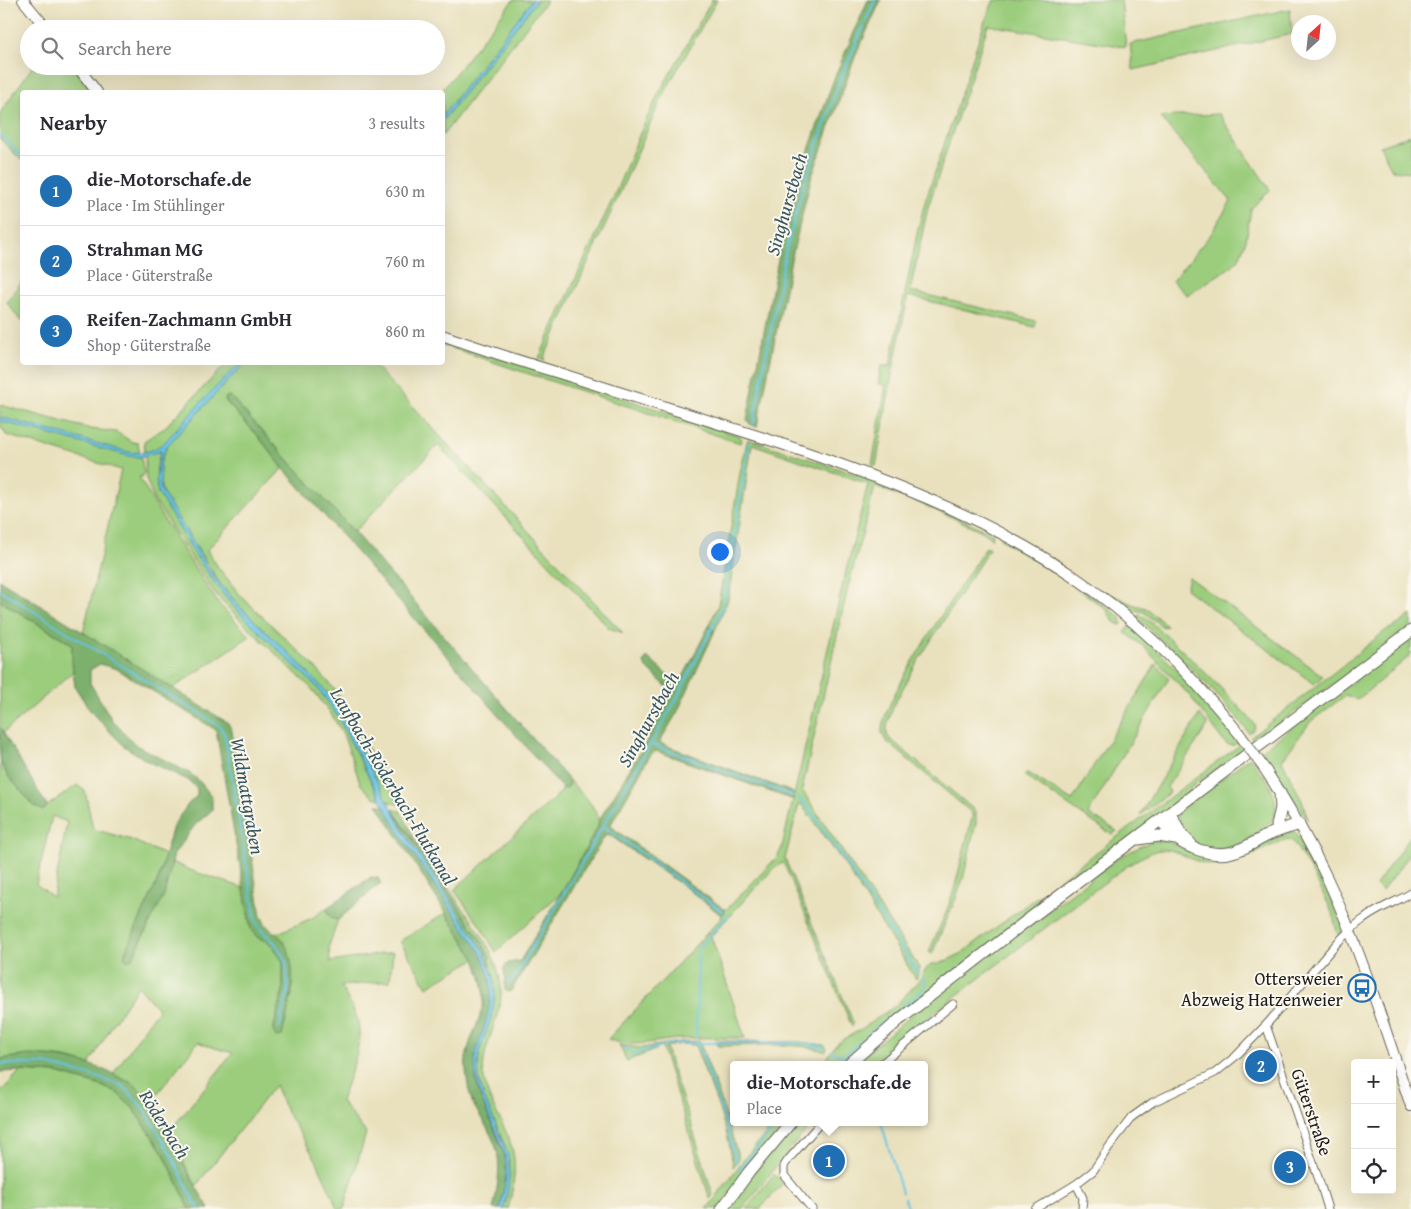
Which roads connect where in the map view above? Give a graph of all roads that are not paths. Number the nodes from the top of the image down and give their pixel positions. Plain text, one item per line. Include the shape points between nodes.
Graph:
1 (22, 0) edge
2 (39, 20) edge
3 (84, 75) edge
4 (95, 90) edge
5 (445, 336) edge
6 (1411, 631) edge
7 (1280, 793) junction
8 (1166, 817) junction
9 (1297, 821) junction
10 (1278, 825) junction
11 (1268, 835) junction
12 (1176, 839) junction
13 (1134, 840) junction
14 (1196, 849) junction
15 (1411, 894) edge
16 (1350, 931) junction
17 (953, 1004) dead end
18 (1266, 1025) junction
19 (853, 1061) edge
20 (885, 1061) edge
21 (1411, 1106) edge
22 (788, 1126) edge
23 (818, 1126) edge
24 (1076, 1184) junction
25 (722, 1209) edge
26 (812, 1209) edge
27 (1035, 1209) edge
28 (1082, 1209) edge
29 (1328, 1209) edge

1 - 2 street
3 - 4 street
5 - 7 street, bridge via 828,460 921,495 998,531 1075,578 1160,646 1238,732
6 - 8 main road
7 - 9 street
7 - 10 main road
8 - 12 main road via 1170,834
8 - 13 main road
8 - 14 main road
9 - 10 main road via 1288,820
9 - 11 main road
9 - 16 street
10 - 11 main road
11 - 14 main road via 1236,852 1223,855
12 - 13 main road via 1152,836
12 - 14 main road
13 - 19 main road via 899,1020
15 - 16 street via 1364,919
16 - 18 street
16 - 21 street
17 - 20 street
18 - 24 street via 1215,1073 1153,1102 1132,1118 1093,1171
18 - 29 street, Güterstraße
22 - 25 main road
23 - 26 street via 784,1166 784,1175
24 - 27 street
24 - 28 street via 1083,1198

